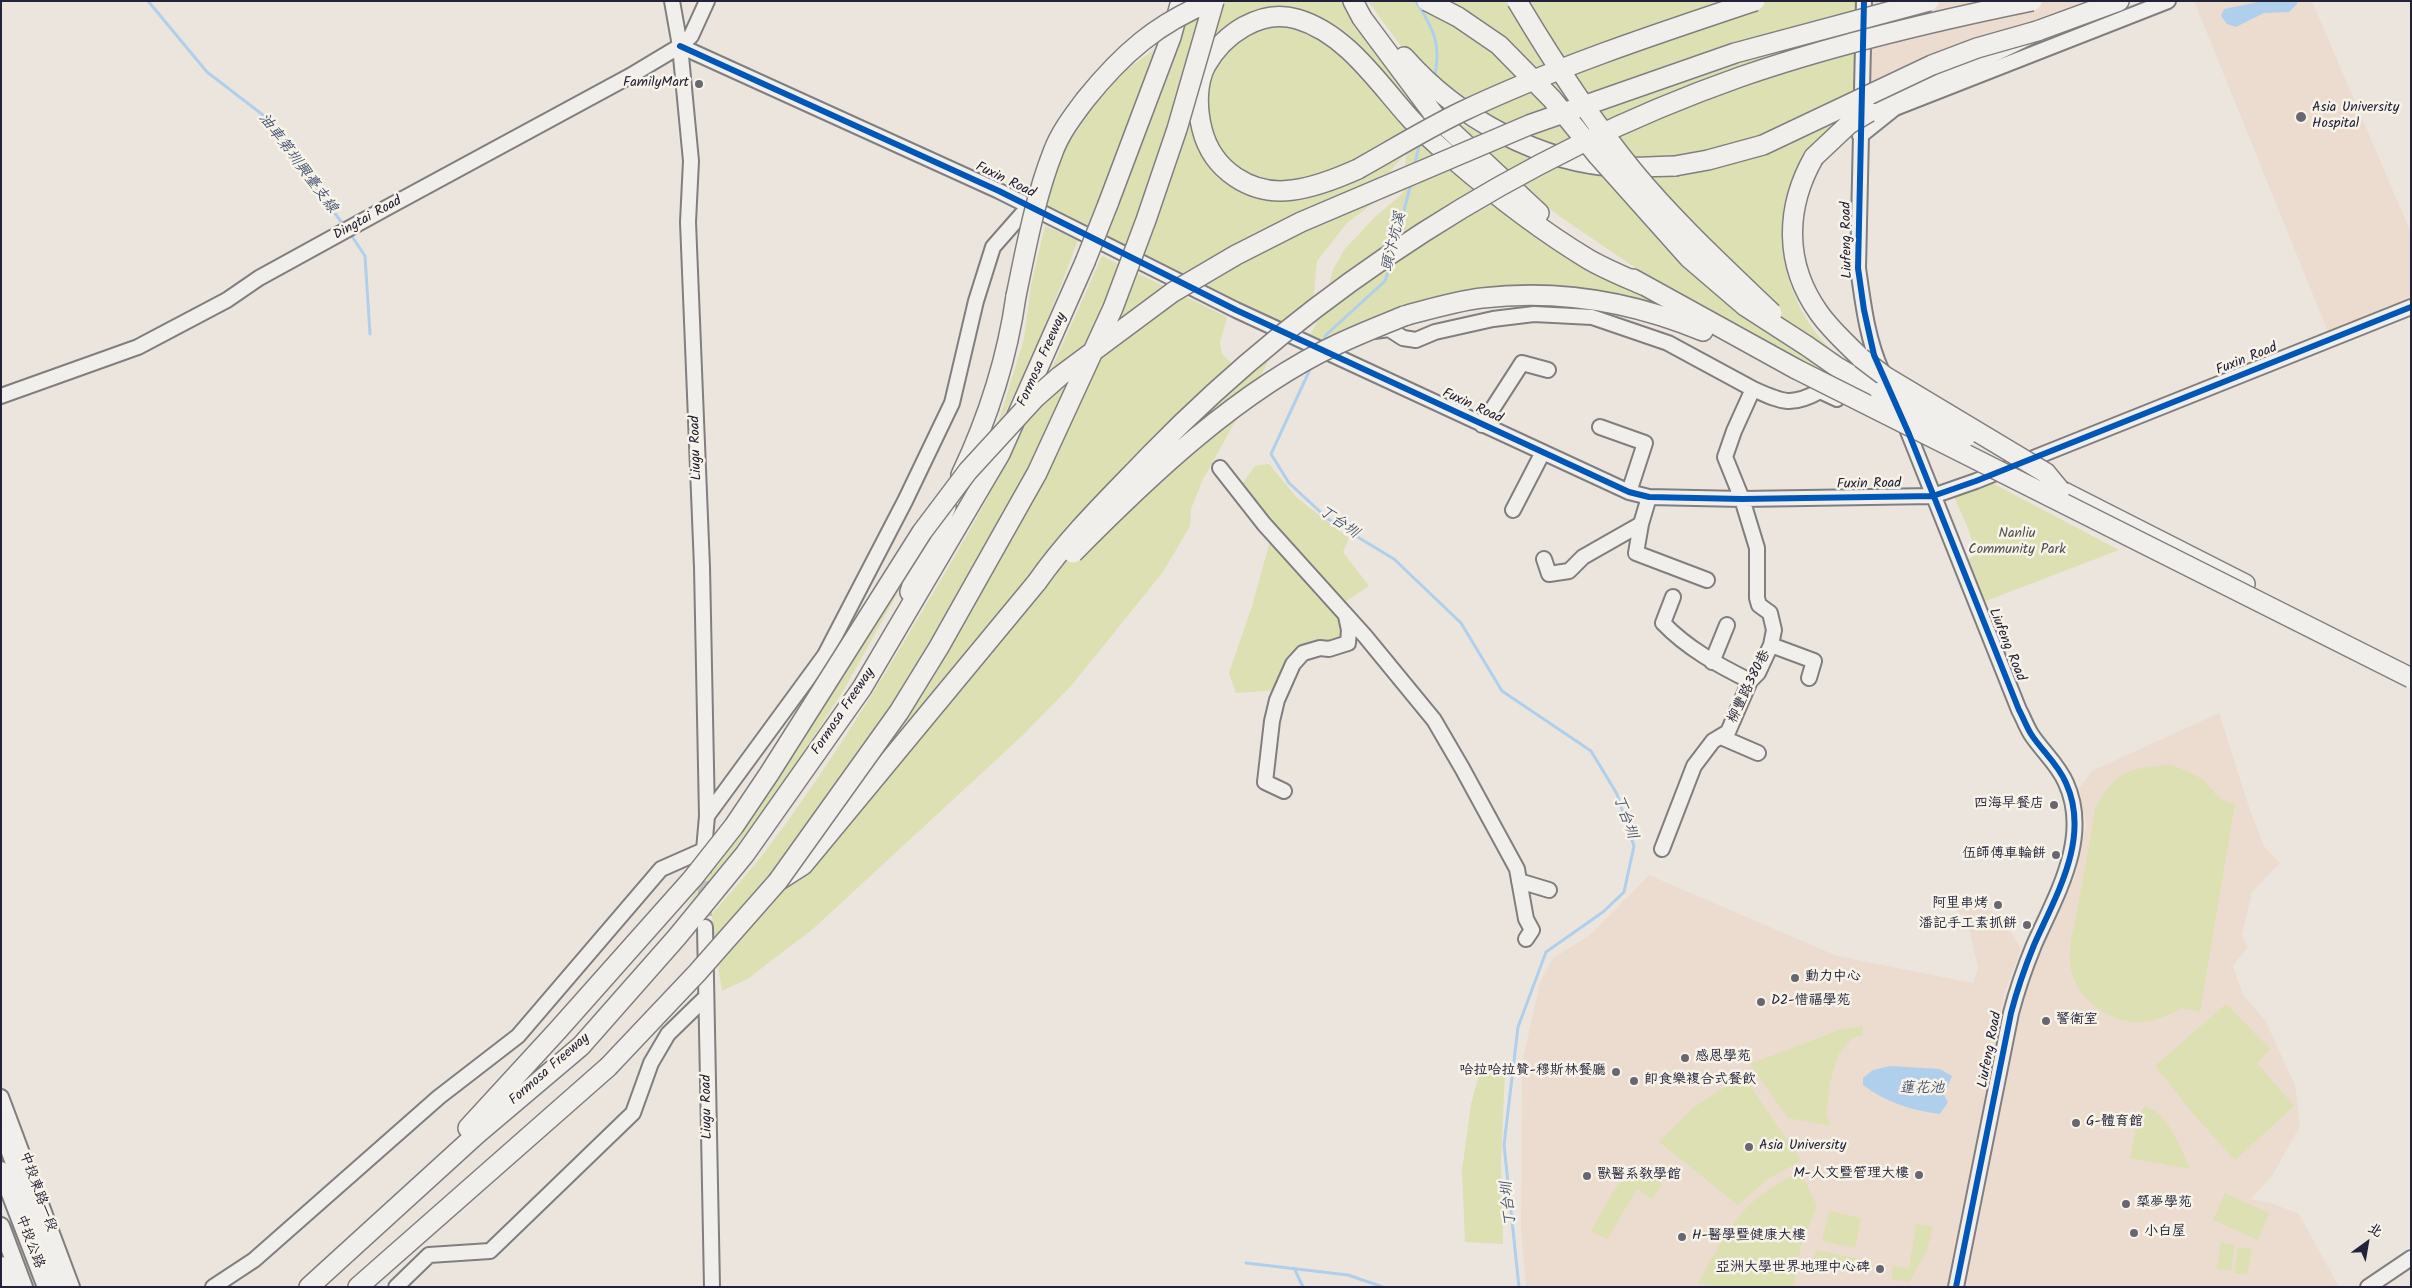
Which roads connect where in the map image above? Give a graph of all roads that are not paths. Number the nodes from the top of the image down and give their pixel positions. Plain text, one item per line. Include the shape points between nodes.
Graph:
1 (672, 1) edge
2 (707, 1) edge
3 (1181, 1) edge
4 (1213, 1) edge
5 (1353, 1) edge
6 (1359, 1) edge
7 (1426, 1) edge
8 (1517, 1) edge
9 (1755, 1) edge
10 (1864, 1) edge
11 (1929, 1) edge
12 (2032, 1) edge
13 (2119, 1) edge
14 (2168, 1) edge
15 (2038, 31) junction
16 (680, 46) junction
17 (1431, 96) junction
18 (1860, 136) junction
19 (1029, 206) junction
20 (1643, 286) junction
21 (2411, 307) edge
22 (1807, 346) junction
23 (1324, 350) junction
24 (1796, 369) junction
25 (1548, 370) dead end
26 (1753, 389) junction
27 (1, 396) edge
28 (1482, 425) junction
29 (1600, 427) dead end
30 (1908, 431) junction
31 (1542, 454) junction
32 (1220, 468) dead end
33 (2060, 490) junction
34 (1629, 492) junction
35 (1933, 496) junction
36 (1649, 497) junction
37 (1742, 499) junction
38 (1513, 510) dead end
39 (1641, 524) junction
40 (1544, 559) dead end
41 (1706, 580) dead end
42 (1037, 582) junction
43 (1673, 597) dead end
44 (1346, 616) junction
45 (901, 623) junction
46 (1727, 625) dead end
47 (1771, 645) junction
48 (1712, 662) junction
49 (2411, 669) edge
50 (1809, 678) dead end
51 (2411, 678) edge
52 (1750, 681) junction
53 (1721, 737) junction
54 (1758, 753) dead end
55 (1284, 791) dead end
56 (707, 816) junction
57 (1662, 849) dead end
58 (1519, 881) junction
59 (778, 882) junction
60 (1549, 890) dead end
61 (705, 927) tunnel mouth
62 (1526, 939) dead end
63 (706, 997) junction
64 (1, 1097) edge
65 (1, 1128) edge
66 (1, 1170) edge
67 (438, 1170) junction
68 (1, 1226) edge
69 (2411, 1258) edge
70 (1, 1265) edge
71 (10, 1287) edge
72 (24, 1287) edge
73 (46, 1287) edge
74 (60, 1287) edge
75 (72, 1287) edge
76 (213, 1287) edge
77 (309, 1287) edge
78 (358, 1287) edge
79 (396, 1287) edge
80 (712, 1287) edge
81 (1956, 1287) edge
82 (2368, 1287) edge

1 - 16 street, Liugu Road
2 - 16 street, Dingtai Road via 691,36
3 - 45 highway, Formosa Freeway, bridge via 1171,37 1086,262 1000,454
4 - 45 highway, bridge via 1158,28 1115,64 1072,118 1053,150 1039,192 1016,296 1010,340 984,427 918,569
4 - 59 highway, bridge via 1143,229 1113,308 1041,465 899,712
5 - 17 highway via 1362,18
6 - 17 highway via 1376,27 1415,70
7 - 22 highway, bridge via 1458,17 1499,45 1552,99 1689,258 1745,306
8 - 22 highway, bridge via 1546,49 1635,172 1696,242
9 - 20 highway, bridge via 1583,60 1518,86 1459,113 1358,169 1311,187 1292,190 1249,186 1223,167 1205,141 1199,106 1199,83 1205,67 1227,38 1253,22 1294,18 1320,28 1347,48 1423,130 1508,204 1590,260
10 - 18 street, Liufeng Road
11 - 67 highway, bridge via 1734,53 1529,125 1301,222 1173,292 1054,381 968,471 922,532 734,826 693,878 458,1137
12 - 42 highway, bridge via 1853,42 1742,76 1613,129 1464,206 1344,286 1276,338 1184,420 1097,509
13 - 15 highway
14 - 18 street via 1895,108
15 - 17 highway, bridge via 1932,65 1762,145 1675,166 1621,167 1579,161 1517,141
15 - 33 highway, bridge via 1893,99 1849,124 1814,157 1805,173 1792,214 1792,231 1794,252 1809,296 1844,342 1886,377 2046,473
16 - 19 street, Fuxin Road
16 - 27 street, Dingtai Road via 138,347
16 - 56 street, Liugu Road via 691,161 688,222 702,567
17 - 20 highway via 1530,206 1568,236
18 - 30 street, Liufeng Road via 1858,268 1864,310 1874,355
19 - 23 street, Fuxin Road via 1236,310
19 - 56 street via 993,247 976,301 952,403 905,502 829,646
20 - 24 highway
21 - 35 street, Fuxin Road
22 - 33 highway, bridge via 1880,392
23 - 26 street via 1389,329 1403,338 1416,340 1435,332 1493,319 1534,314 1592,317 1668,342
23 - 28 street, Fuxin Road
24 - 42 highway, bridge via 1676,320 1628,305 1578,297 1483,298 1404,316 1336,344 1232,410 1140,486 1057,569
24 - 51 highway, bridge
25 - 28 street via 1522,363
26 - 30 street via 1778,400 1802,401 1820,391
26 - 37 street, 柳豐路380巷 via 1726,457
28 - 31 street, Fuxin Road
29 - 34 street via 1645,443
30 - 35 street, Liufeng Road
31 - 34 street, Fuxin Road
31 - 38 street
32 - 44 street via 1264,524
33 - 49 highway
34 - 36 street, Fuxin Road
35 - 37 street, Fuxin Road
35 - 81 street, Liufeng Road via 2019,710 2030,733 2066,783 2075,814 2075,836 2064,878 2023,974 2011,1013
36 - 37 street, Fuxin Road
36 - 39 street
37 - 47 street, 柳豐路380巷 via 1756,548 1757,598 1759,605 1770,613 1774,630
39 - 40 street via 1583,557 1569,571 1549,574
39 - 41 street via 1636,553
42 - 59 highway, bridge via 803,865
43 - 48 street via 1663,622
44 - 55 street via 1348,642 1303,654 1293,664 1277,700 1265,782
44 - 58 street via 1434,720 1517,869
45 - 67 highway, Formosa Freeway via 862,688 751,846 677,937 581,1046
46 - 48 street
47 - 50 street via 1814,661
47 - 52 street, 柳豐路380巷 via 1758,674
48 - 52 street
52 - 53 street, 柳豐路380巷 via 1728,732
53 - 54 street
53 - 57 street, 柳豐路380巷 via 1713,741 1694,766
56 - 76 street, Liugu Road via 704,850 661,869 518,1036 439,1097 254,1260
58 - 60 street
58 - 62 street via 1526,919 1532,930
59 - 78 highway, bridge via 608,1067
61 - 63 street, Liugu Road
63 - 79 street via 668,1034 651,1063 634,1113 490,1251 429,1255
63 - 80 street, Liugu Road
64 - 75 street, 中投東路一段
65 - 74 main road
66 - 73 main road, 中投公路
67 - 77 highway, Formosa Freeway
68 - 72 main road, 中投公路
69 - 82 street
70 - 71 main road

